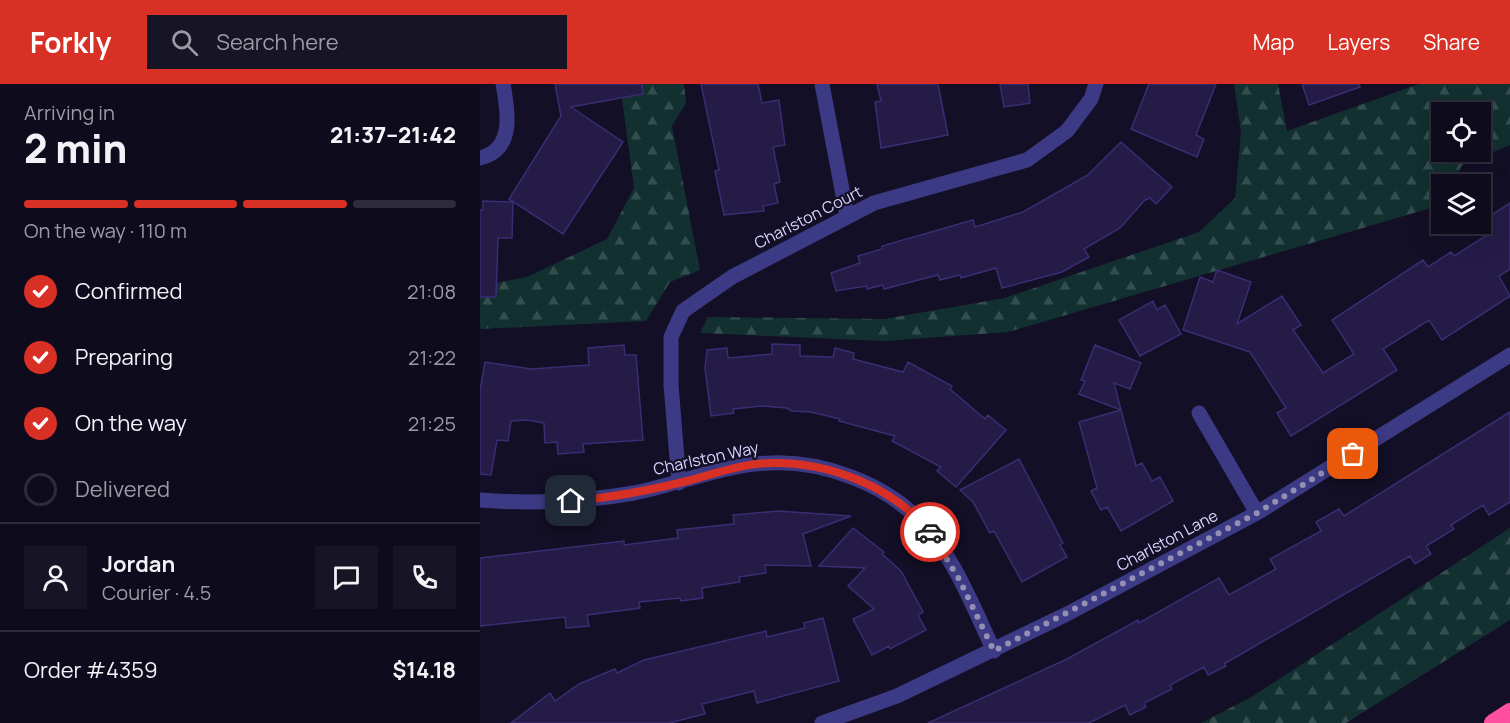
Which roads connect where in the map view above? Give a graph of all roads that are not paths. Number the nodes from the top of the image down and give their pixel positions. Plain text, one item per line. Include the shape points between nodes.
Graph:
1 (503, 84) edge
2 (822, 84) edge
3 (1096, 84) edge
4 (480, 158) edge
5 (847, 216) junction
6 (1510, 355) edge
7 (1199, 412) dead end
8 (679, 483) junction
9 (480, 500) edge
10 (1257, 513) junction
11 (994, 651) junction
12 (1510, 712) edge
13 (822, 723) edge
14 (1493, 723) edge

1 - 4 street via 508,113 505,139 490,156
2 - 5 street
3 - 5 street, Charlston Court via 1091,99 1067,131 1027,160 874,203
5 - 8 street, Charlston Court via 732,277 683,311 671,337 670,385
6 - 10 street, Charlston Lane
7 - 10 street
8 - 9 street, Charlston Way via 551,503
8 - 11 street, Charlston Way via 771,463 825,470 873,487 920,520 939,544
10 - 11 street, Charlston Lane
11 - 13 street, Charlston Lane via 897,696
12 - 14 highway

